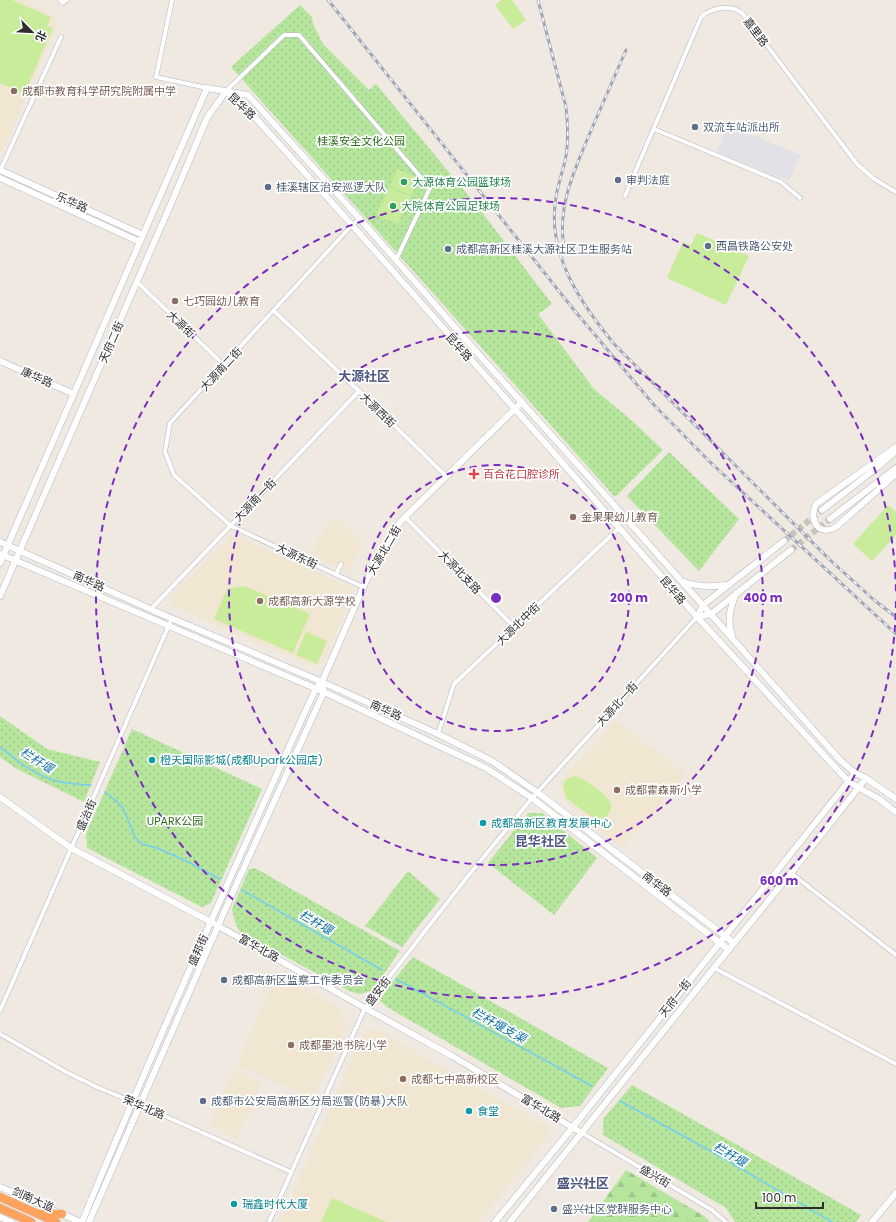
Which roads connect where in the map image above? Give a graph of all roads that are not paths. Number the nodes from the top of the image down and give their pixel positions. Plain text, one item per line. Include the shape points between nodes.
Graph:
1 (60, 0) edge
2 (67, 0) edge
3 (172, 0) edge
4 (61, 37) dead end
5 (207, 88) junction
6 (226, 91) junction
7 (654, 129) junction
8 (0, 170) edge
9 (0, 178) edge
10 (896, 192) edge
11 (625, 196) dead end
12 (800, 198) dead end
13 (360, 219) junction
14 (352, 225) junction
15 (143, 234) junction
16 (140, 242) junction
17 (396, 260) junction
18 (137, 282) junction
19 (274, 311) junction
20 (0, 361) edge
21 (224, 365) junction
22 (359, 391) junction
23 (74, 394) junction
24 (522, 402) junction
25 (514, 409) junction
26 (896, 447) edge
27 (896, 451) edge
28 (896, 468) edge
29 (896, 474) edge
30 (446, 476) junction
31 (822, 510) tunnel mouth
32 (405, 517) junction
33 (830, 519) tunnel mouth
34 (231, 526) junction
35 (619, 528) junction
36 (784, 541) tunnel mouth
37 (0, 542) edge
38 (8, 545) junction
39 (20, 550) junction
40 (791, 550) tunnel mouth
41 (2, 555) edge
42 (15, 561) junction
43 (0, 563) edge
44 (341, 564) dead end
45 (336, 574) junction
46 (682, 581) junction
47 (728, 584) junction
48 (363, 587) junction
49 (736, 593) junction
50 (0, 596) edge
51 (702, 605) junction
52 (151, 609) junction
53 (711, 614) junction
54 (697, 617) junction
55 (172, 618) junction
56 (169, 625) junction
57 (514, 627) junction
58 (733, 638) junction
59 (322, 682) junction
60 (316, 688) junction
61 (324, 692) junction
62 (438, 734) junction
63 (855, 773) junction
64 (866, 778) junction
65 (849, 782) junction
66 (858, 787) junction
67 (537, 792) junction
68 (0, 797) edge
69 (532, 798) junction
70 (896, 799) edge
71 (896, 812) edge
72 (71, 848) junction
73 (791, 873) junction
74 (211, 922) junction
75 (219, 926) junction
76 (725, 936) junction
77 (720, 942) junction
78 (734, 943) junction
79 (729, 950) junction
80 (896, 955) edge
81 (714, 968) junction
82 (365, 1008) junction
83 (0, 1011) edge
84 (0, 1034) edge
85 (896, 1064) edge
86 (132, 1101) junction
87 (140, 1105) junction
88 (573, 1127) junction
89 (582, 1133) junction
90 (291, 1172) junction
91 (0, 1187) edge
92 (896, 1193) edge
93 (0, 1197) edge
94 (0, 1208) edge
95 (36, 1213) junction
96 (62, 1214) junction
97 (0, 1217) edge
98 (11, 1222) edge
99 (31, 1222) edge
100 (56, 1222) edge
101 (81, 1222) edge
102 (89, 1222) edge
103 (270, 1222) edge
104 (495, 1222) edge
105 (510, 1222) edge
106 (726, 1222) edge
107 (872, 1222) edge

1 - 2 street via 63,3
3 - 5 street via 156,77
4 - 8 street
5 - 6 main road
5 - 15 main road, 天府二街
6 - 13 main road, 昆华路 via 248,95
6 - 14 main road, 昆华路 via 243,104
6 - 17 street via 284,35 299,35 430,188
6 - 18 main road, 天府二街 via 207,118
7 - 10 street, 嘉里路 via 701,17 717,9 735,10 743,14 857,164
7 - 11 street, 嘉里路
7 - 12 street via 781,182
8 - 15 main road, 乐华路
9 - 16 main road, 乐华路
13 - 14 street, 大源南二街
13 - 17 main road, 昆华路
14 - 19 street, 大源南二街
14 - 25 main road, 昆华路
15 - 16 main road, 天府二街
16 - 23 main road, 天府二街
17 - 24 main road, 昆华路
18 - 21 street, 大源街
18 - 39 main road, 天府二街
19 - 21 street, 大源南二街
19 - 22 street, 大源西街
20 - 23 main road, 康华路
21 - 34 street, 大源南二街 via 170,423 165,452 174,475
22 - 30 street, 大源西街
22 - 34 street, 大源南一街
23 - 38 main road, 天府二街
24 - 25 main road, 大源北二街
24 - 46 main road, 昆华路
25 - 30 main road, 大源北二街
25 - 35 main road, 昆华路
26 - 29 main road via 816,504 812,511 813,521 824,530 833,529
27 - 31 main road
28 - 33 main road
30 - 32 main road, 大源北二街
32 - 48 main road, 大源北二街
32 - 57 street, 大源北支路
34 - 45 street, 大源东街
34 - 52 street, 大源南一街
35 - 54 main road, 昆华路
35 - 57 street, 大源北中街
36 - 47 main road
37 - 38 main road, 南华路
38 - 39 main road, 南华路
38 - 41 main road, 天府二街
39 - 42 main road, 天府二街
39 - 52 main road, 南华路
40 - 49 main road
41 - 42 main road, 南华路
41 - 43 main road, 天府二街
42 - 50 main road, 天府二街
42 - 56 main road, 南华路
44 - 45 street
45 - 48 street, 大源东街
46 - 47 main road via 693,585
46 - 51 main road, 昆华路
47 - 51 main road
48 - 59 main road, 大源北二街
49 - 53 main road
49 - 58 main road via 729,625
51 - 53 main road, 昆华路
51 - 54 main road
52 - 55 main road, 南华路
53 - 54 main road
53 - 58 main road, 昆华路
54 - 65 main road, 昆华路
54 - 67 street, 大源北一街
55 - 56 street, 盛治街
55 - 59 main road, 南华路
56 - 60 main road, 南华路
56 - 72 street, 盛治街
57 - 62 street, 大源北中街 via 454,684
58 - 63 main road, 昆华路 via 840,760
59 - 60 main road, 盛邦街
59 - 61 main road
59 - 62 main road, 南华路
60 - 61 main road, 南华路
60 - 74 main road, 盛邦街
61 - 69 main road, 南华路 via 486,768
61 - 75 main road, 盛邦街
62 - 67 main road, 南华路 via 492,761
63 - 64 main road, 昆华路
63 - 65 main road, 天府一街
64 - 66 main road, 天府一街
64 - 70 main road, 昆华路
65 - 66 main road, 昆华路
65 - 76 main road, 天府一街
66 - 71 main road, 昆华路
66 - 73 main road, 天府一街
67 - 69 street, 盛安街
67 - 76 main road, 南华路
68 - 72 main road, 富华北路
69 - 77 main road, 南华路
69 - 82 street, 盛安街
72 - 74 main road, 富华北路
72 - 83 street, 盛治街
73 - 78 main road, 天府一街
73 - 80 street
74 - 75 main road, 富华北路
74 - 86 main road, 盛邦街
75 - 82 main road, 富华北路
75 - 87 main road, 盛邦街
76 - 77 main road, 天府一街
76 - 78 main road, 南华路
77 - 79 main road, 南华路
77 - 88 main road, 天府一街
78 - 79 main road, 天府一街
79 - 81 main road, 天府一街
81 - 85 street
81 - 89 main road, 天府一街
82 - 88 main road, 富华北路
82 - 90 street, 盛安街
84 - 86 street, 荣华北路 via 66,1072
86 - 87 street, 荣华北路
86 - 101 main road, 盛邦街
87 - 90 street, 荣华北路
87 - 102 main road, 盛邦街
88 - 89 main road, 富华北路
88 - 104 main road, 天府一街
89 - 105 main road, 天府一街
89 - 106 street, 盛兴街 via 712,1210
90 - 103 street, 盛安街
91 - 96 main road
92 - 107 main road
93 - 95 highway, 剑南大道
94 - 99 highway, 剑南大道
95 - 96 highway
95 - 100 highway, 剑南大道
96 - 101 main road
97 - 98 main road

